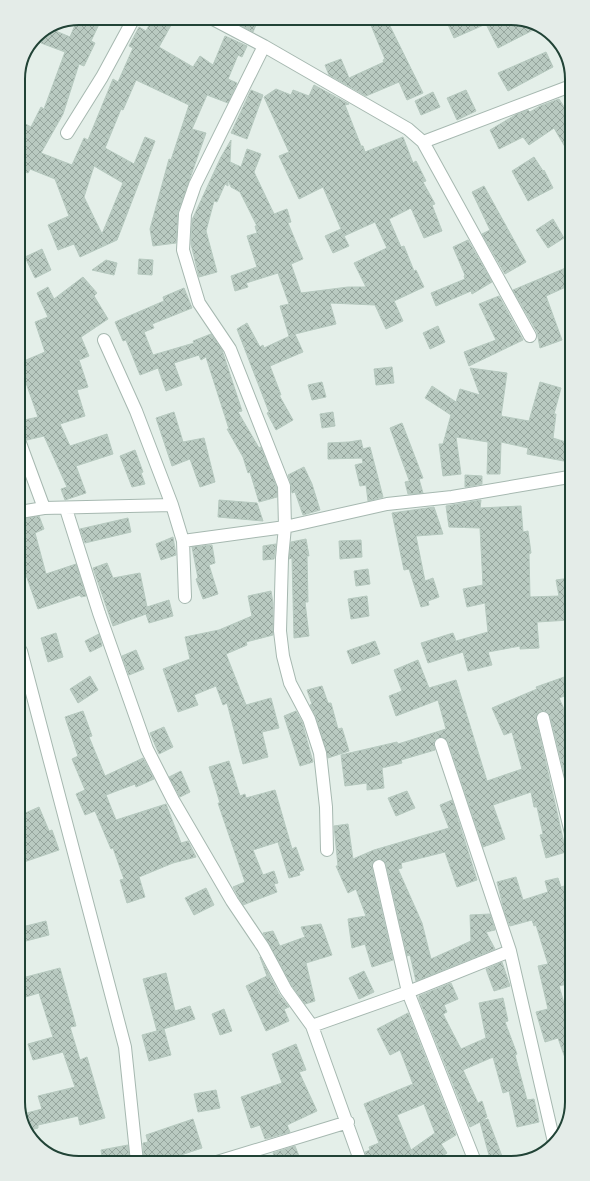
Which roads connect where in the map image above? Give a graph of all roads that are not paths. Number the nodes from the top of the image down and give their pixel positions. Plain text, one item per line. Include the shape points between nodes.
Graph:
1 (130, 25) edge
2 (224, 25) edge
3 (264, 46) junction
4 (565, 88) edge
5 (67, 133) dead end
6 (424, 142) junction
7 (530, 336) dead end
8 (104, 340) dead end
9 (25, 457) edge
10 (565, 478) edge
11 (172, 505) junction
12 (44, 508) junction
13 (66, 509) junction
14 (25, 511) edge
15 (285, 528) junction
16 (183, 542) junction
17 (185, 597) dead end
18 (25, 666) edge
19 (543, 718) dead end
20 (441, 744) dead end
21 (565, 809) edge
22 (327, 850) dead end
23 (379, 866) dead end
24 (510, 951) junction
25 (408, 992) junction
26 (312, 1026) junction
27 (348, 1122) junction
28 (553, 1137) edge
29 (136, 1156) edge
30 (238, 1156) edge
31 (359, 1156) edge
32 (473, 1156) edge

1 - 5 street
2 - 3 street
3 - 6 street via 408,129
3 - 15 street via 195,185 185,214 183,250 199,303 230,348 284,486
4 - 6 street
6 - 7 street
8 - 11 street via 136,411
9 - 12 street
10 - 15 street via 452,497 387,504
11 - 13 street
11 - 16 street
12 - 13 street
12 - 14 street
13 - 26 street via 147,749 173,800 232,901 264,947 286,990
15 - 16 street
15 - 22 street via 280,631 283,656 290,683 309,718 320,753 326,807
16 - 17 street
18 - 29 street via 125,1047
19 - 21 street
20 - 24 street
23 - 25 street
24 - 25 street
24 - 28 street
25 - 26 street
25 - 32 street
26 - 27 street
27 - 30 street
27 - 31 street

